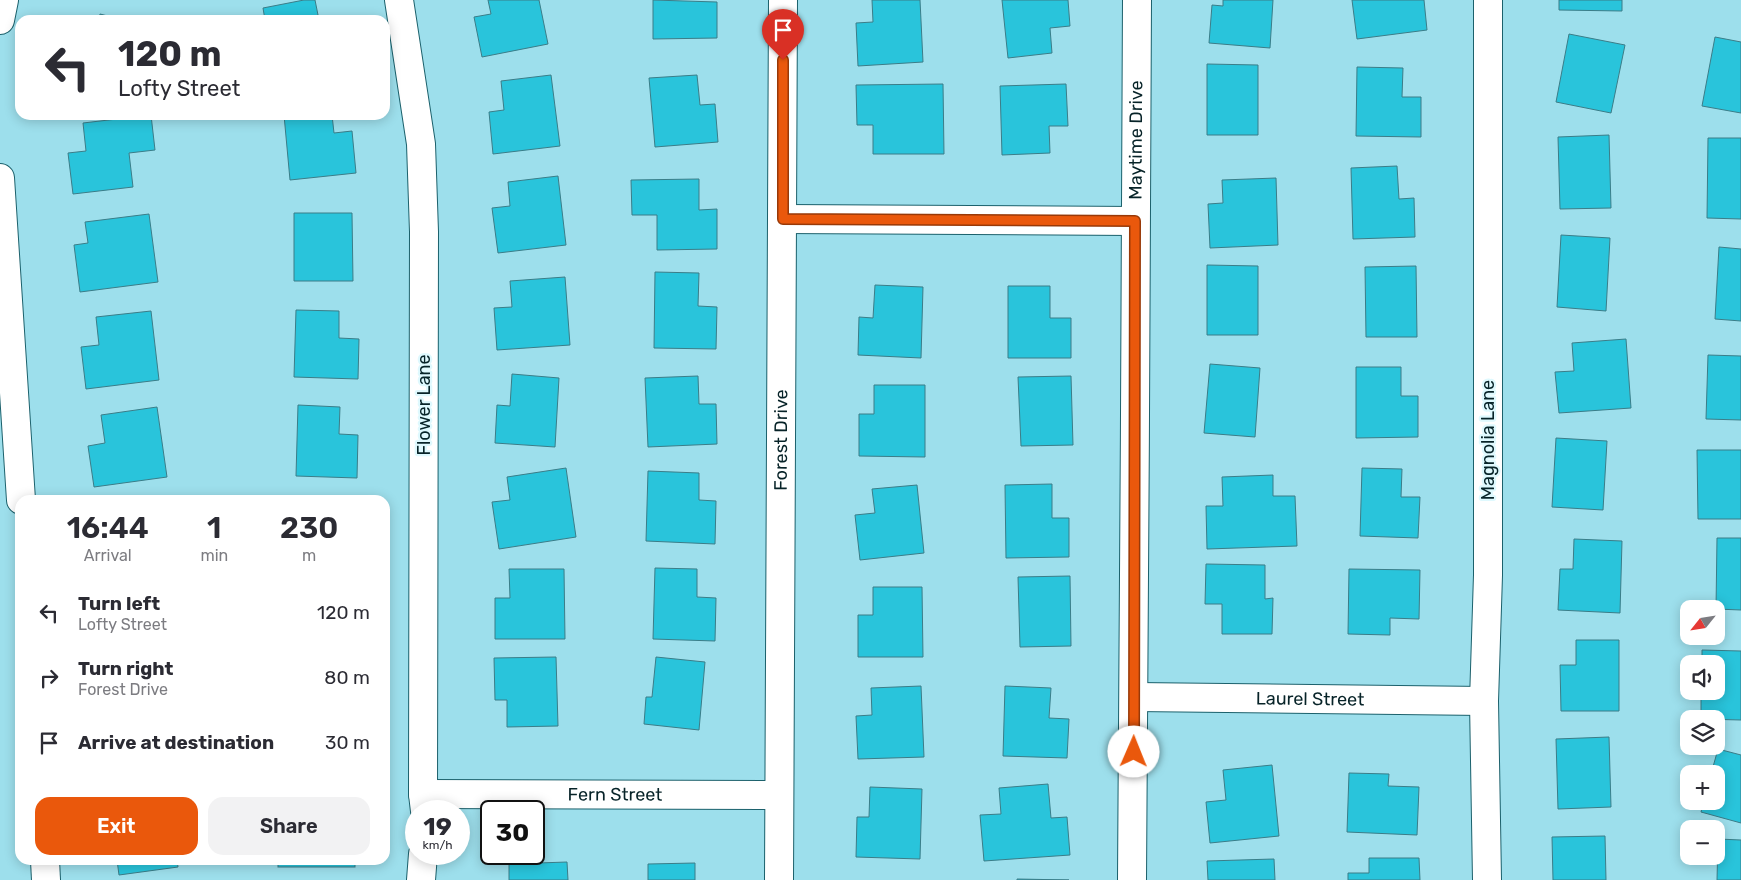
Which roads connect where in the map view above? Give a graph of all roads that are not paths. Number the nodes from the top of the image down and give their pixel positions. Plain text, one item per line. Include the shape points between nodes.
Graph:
1 (4, 0) edge
2 (399, 0) edge
3 (783, 0) edge
4 (1137, 0) edge
5 (1488, 0) edge
6 (0, 20) edge
7 (0, 178) edge
8 (783, 219) junction
9 (1135, 221) junction
10 (21, 495) edge
11 (1135, 697) junction
12 (1484, 702) junction
13 (779, 795) junction
14 (424, 800) edge
15 (470, 802) edge
16 (45, 865) edge
17 (422, 865) edge
18 (46, 880) edge
19 (421, 880) edge
20 (779, 880) edge
21 (1132, 880) edge
22 (1487, 880) edge

1 - 6 street
2 - 14 street, Flower Lane via 421,144 424,232
3 - 8 street, Forest Drive
4 - 9 street, Maytime Drive
5 - 12 street, Magnolia Lane via 1488,574
7 - 10 street
8 - 9 street
8 - 13 street, Forest Drive
9 - 11 street, Maytime Drive
11 - 12 street, Laurel Street
11 - 21 street, Maytime Drive
12 - 22 street, Magnolia Lane
13 - 15 street, Fern Street
13 - 20 street, Forest Drive
16 - 18 street
17 - 19 street

